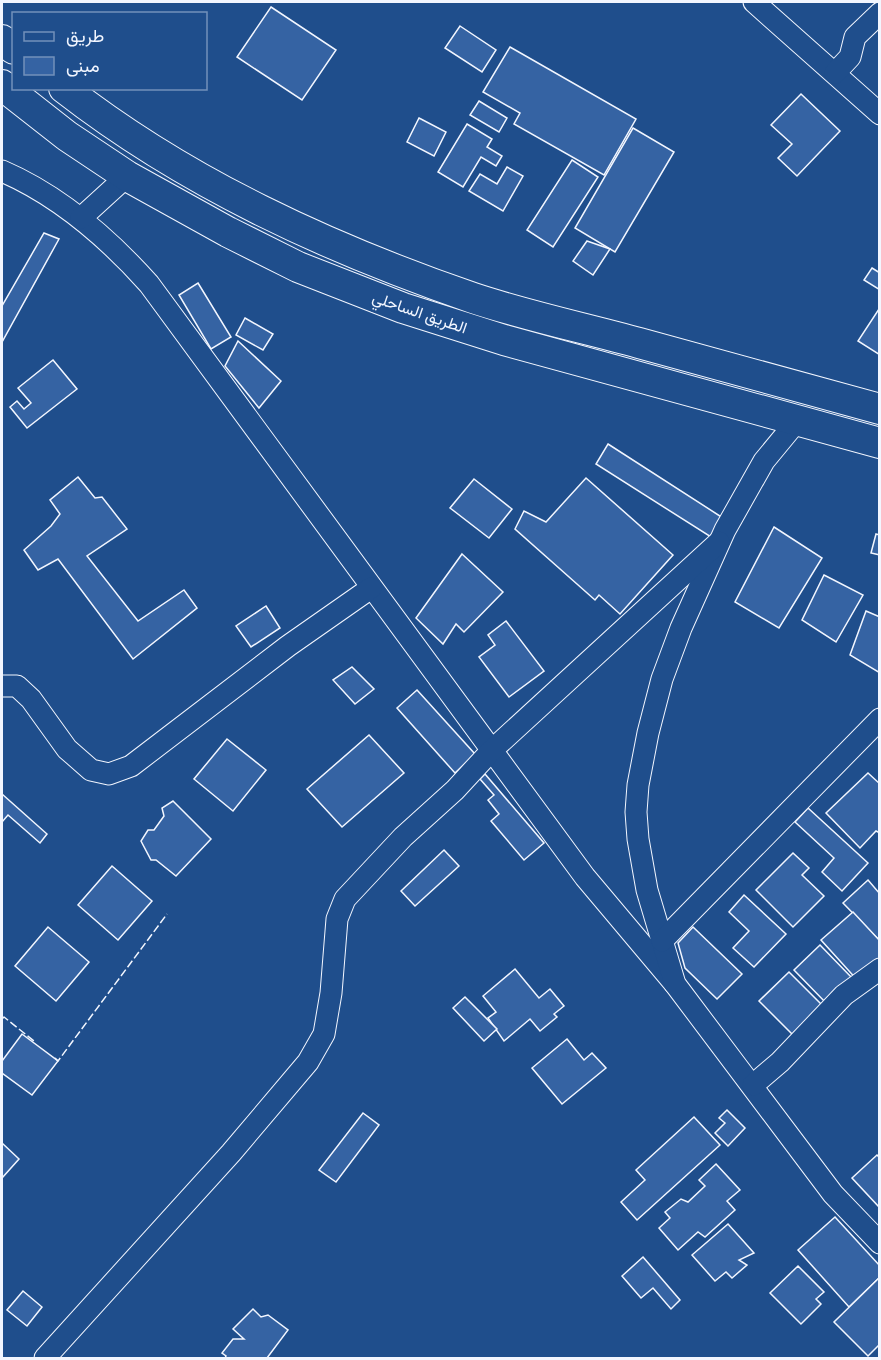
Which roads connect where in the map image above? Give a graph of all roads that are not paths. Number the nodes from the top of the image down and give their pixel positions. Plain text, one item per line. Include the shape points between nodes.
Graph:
1 (754, 2) edge
2 (879, 13) edge
3 (835, 74) junction
4 (2, 85) edge
5 (67, 90) edge
6 (879, 114) edge
7 (2, 171) edge
8 (127, 176) junction
9 (81, 218) junction
10 (879, 409) edge
11 (797, 421) junction
12 (879, 443) edge
13 (719, 542) junction
14 (371, 588) junction
15 (2, 686) edge
16 (879, 719) edge
17 (491, 751) junction
18 (662, 941) junction
19 (879, 969) edge
20 (675, 984) junction
21 (753, 1085) junction
22 (879, 1243) edge
23 (45, 1359) edge

1 - 3 street
2 - 3 street via 855,37 850,57
3 - 6 street
4 - 8 highway, الطريق الساحلي
5 - 10 highway, الطريق الساحلي via 120,130 204,181 367,259 475,298
7 - 9 street
8 - 9 street
8 - 11 highway, الطريق الساحلي via 298,267 403,308
9 - 14 street via 119,251 148,285
11 - 12 highway, الطريق الساحلي
11 - 13 street via 764,461
13 - 17 street
13 - 18 street via 662,679 638,785 638,839
14 - 15 street via 131,766 109,774 91,770 67,749 17,686
14 - 17 street
16 - 18 street
17 - 20 street via 585,877
17 - 23 street via 345,899 337,919 324,1034 308,1062
18 - 20 street
19 - 21 street via 844,995
20 - 21 street
21 - 22 street via 833,1194

